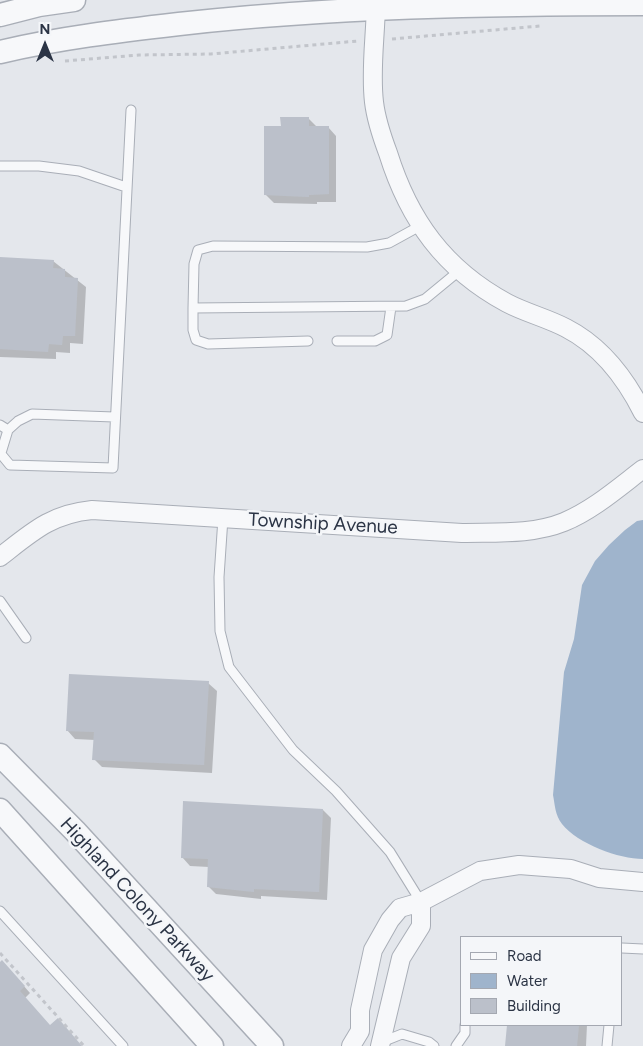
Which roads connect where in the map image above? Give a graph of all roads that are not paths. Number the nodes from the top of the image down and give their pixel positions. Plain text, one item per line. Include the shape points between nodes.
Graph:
1 (74, 0) edge
2 (376, 4) edge
3 (643, 4) edge
4 (39, 5) junction
5 (0, 8) edge
6 (0, 15) edge
7 (0, 52) edge
8 (130, 110) dead end
9 (0, 166) edge
10 (126, 187) junction
11 (420, 226) junction
12 (459, 271) junction
13 (391, 307) junction
14 (193, 308) junction
15 (308, 341) dead end
16 (337, 341) dead end
17 (643, 414) edge
18 (114, 417) junction
19 (4, 428) edge
20 (0, 453) edge
21 (643, 469) edge
22 (223, 518) junction
23 (0, 557) edge
24 (0, 602) edge
25 (26, 638) dead end
26 (0, 755) edge
27 (0, 810) edge
28 (643, 882) edge
29 (421, 902) junction
30 (0, 911) edge
31 (623, 948) edge
32 (643, 949) edge
33 (466, 1026) edge
34 (609, 1026) edge
35 (372, 1040) edge
36 (123, 1046) edge
37 (212, 1046) edge
38 (272, 1046) edge
39 (434, 1046) edge
40 (456, 1046) edge
41 (607, 1046) edge

1 - 4 street
2 - 3 street
2 - 7 street via 164,26 34,44
2 - 11 street via 374,103 397,182
4 - 5 street
4 - 6 street
8 - 10 lane
9 - 10 lane via 79,171
10 - 18 lane
11 - 12 street
11 - 14 lane via 389,242 367,247 213,246 198,250 194,264
12 - 13 lane via 425,299
12 - 17 street via 508,303 566,328 588,342 615,368
13 - 14 lane
13 - 16 lane via 387,335 375,342
14 - 15 lane via 196,340 208,344
18 - 19 lane via 32,414
18 - 20 lane via 113,468 10,465
19 - 20 lane
21 - 22 street, Township Avenue via 600,502 563,523 520,532 462,532
22 - 23 street, Township Avenue via 92,510 74,512 41,524
22 - 29 lane via 220,631 229,667 293,750 336,791 390,852
24 - 25 lane
26 - 38 street, Highland Colony Parkway via 82,838
27 - 37 street, Highland Colony Parkway
28 - 29 street via 599,878 571,869 519,865 480,871
29 - 35 street via 421,926 401,958
29 - 35 street via 400,908 373,950 360,1010
30 - 36 lane
31 - 32 lane
33 - 40 lane
34 - 41 lane
35 - 39 lane via 402,1034

